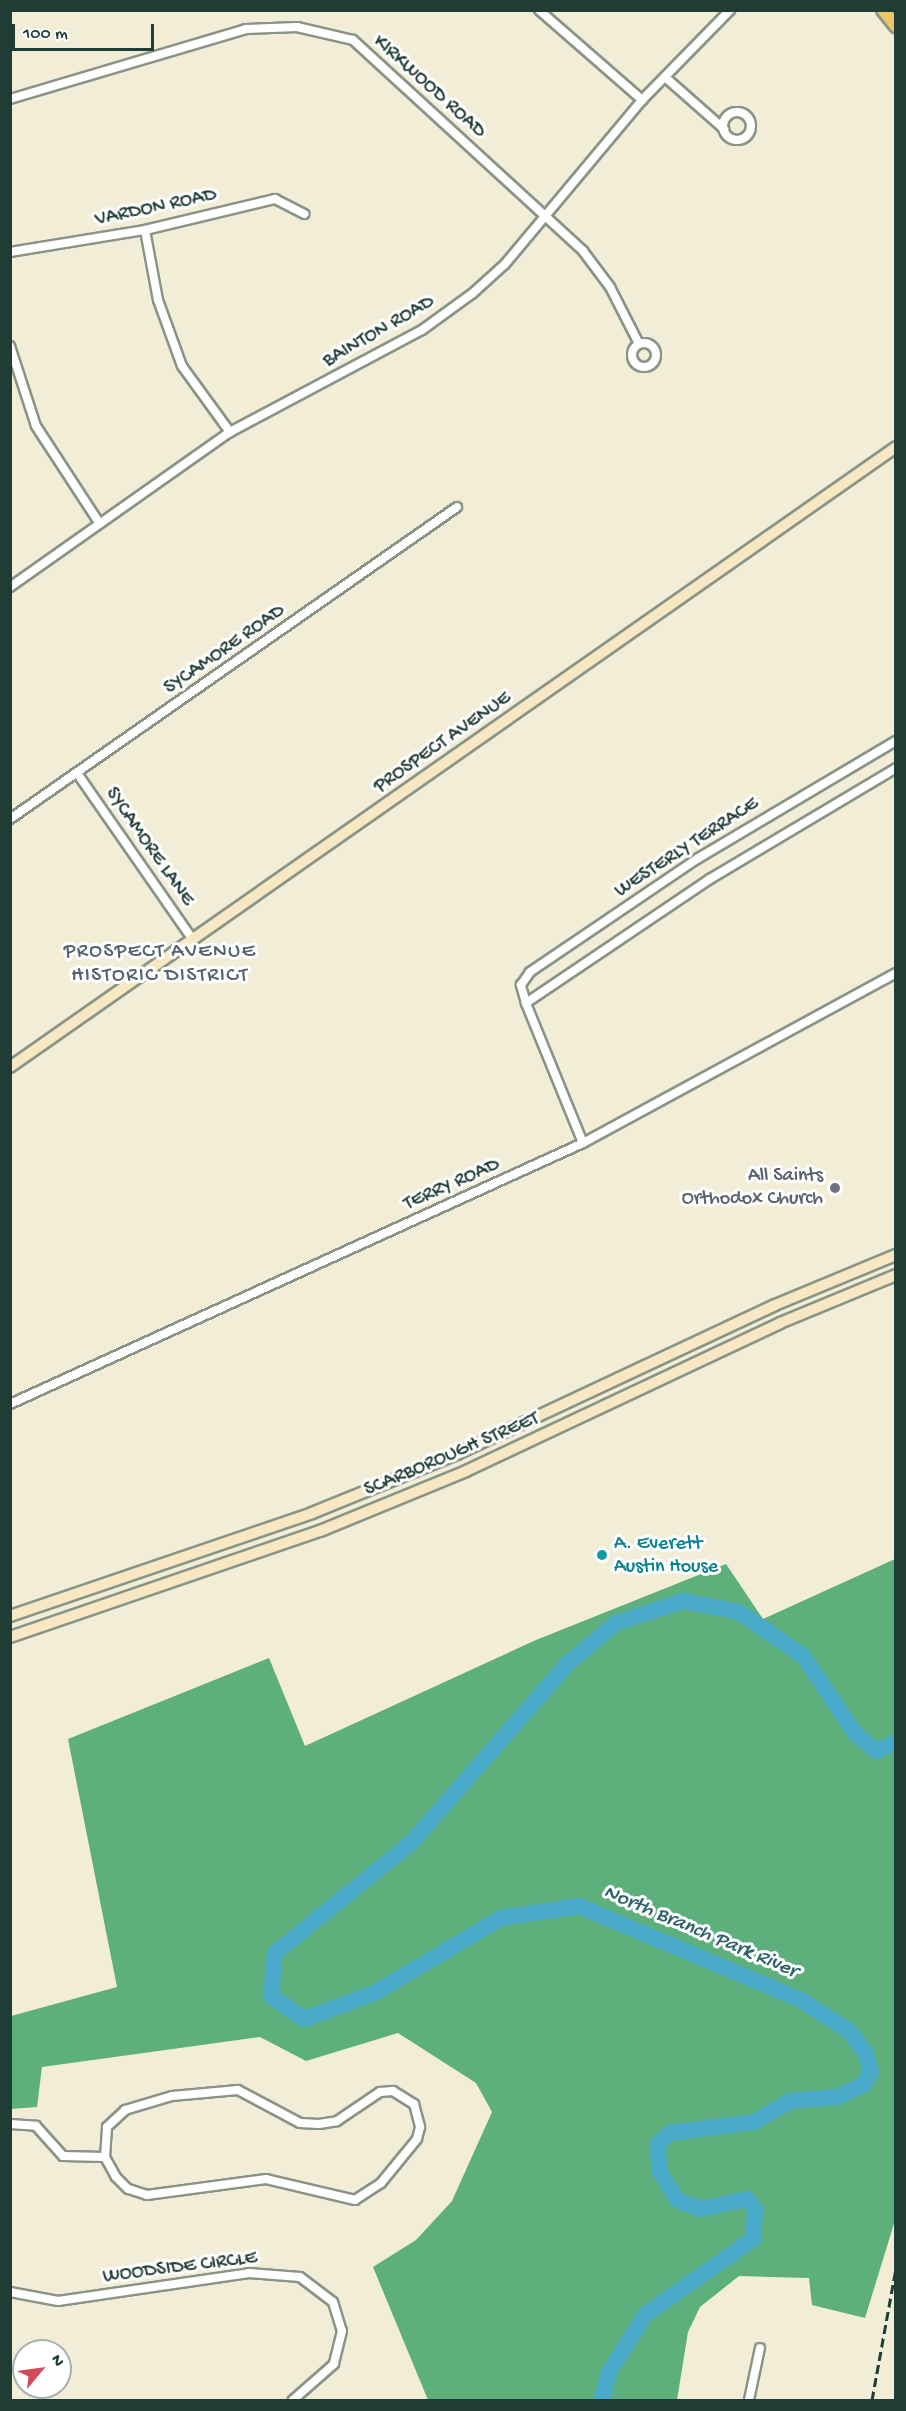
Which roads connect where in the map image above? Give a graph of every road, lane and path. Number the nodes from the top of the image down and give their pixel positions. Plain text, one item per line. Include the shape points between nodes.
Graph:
1 (539, 10) edge
2 (730, 10) edge
3 (882, 10) edge
4 (896, 26) edge
5 (665, 77) junction
6 (10, 99) edge
7 (642, 100) junction
8 (724, 129) dead end
9 (304, 214) dead end
10 (544, 214) junction
11 (144, 230) junction
12 (10, 252) edge
13 (639, 344) dead end
14 (10, 346) edge
15 (230, 432) junction
16 (896, 447) edge
17 (457, 507) dead end
18 (98, 520) junction
19 (10, 587) edge
20 (896, 741) edge
21 (896, 768) edge
22 (77, 773) junction
23 (10, 819) edge
24 (193, 940) junction
25 (896, 973) edge
26 (526, 1003) junction
27 (10, 1067) edge
28 (583, 1143) junction
29 (896, 1255) edge
30 (879, 1261) junction
31 (891, 1276) edge
32 (775, 1305) junction
33 (780, 1323) junction
34 (615, 1381) junction
35 (623, 1399) junction
36 (10, 1404) edge
37 (457, 1454) junction
38 (466, 1471) junction
39 (312, 1513) junction
40 (320, 1531) junction
41 (135, 1577) junction
42 (140, 1596) junction
43 (11, 1615) edge
44 (14, 1636) edge
45 (10, 2124) edge
46 (105, 2157) junction
47 (10, 2292) edge
48 (760, 2349) dead end
49 (293, 2400) edge
50 (749, 2400) edge

1 - 7 street
2 - 5 street, BAINTON ROAD
3 - 4 highway
5 - 7 street, BAINTON ROAD
5 - 8 street
6 - 10 street, KIRKWOOD ROAD via 246,29 297,27 353,40
7 - 10 street, BAINTON ROAD
9 - 11 street, VARDON ROAD via 275,199
10 - 13 street, KIRKWOOD ROAD via 599,268
10 - 15 street, BAINTON ROAD via 505,264 422,330
11 - 12 street, VARDON ROAD
11 - 15 street via 158,300 182,366
14 - 18 street via 36,426
15 - 18 street, BAINTON ROAD
16 - 24 main road, PROSPECT AVENUE
17 - 22 street, SYCAMORE ROAD
18 - 19 street, BAINTON ROAD
20 - 26 street, WESTERLY TERRACE via 697,859 530,972 521,985
21 - 26 street, WESTERLY TERRACE via 729,866
22 - 23 street, SYCAMORE ROAD
22 - 24 street, SYCAMORE LANE
24 - 27 main road, PROSPECT AVENUE
25 - 28 street, TERRY ROAD
26 - 28 street, WESTERLY TERRACE
28 - 36 street, TERRY ROAD
29 - 30 main road, SCARBOROUGH STREET
30 - 31 main road
30 - 32 main road, SCARBOROUGH STREET
31 - 33 main road, SCARBOROUGH STREET
32 - 33 main road
32 - 34 main road, SCARBOROUGH STREET
33 - 35 main road, SCARBOROUGH STREET
34 - 35 main road
34 - 37 main road, SCARBOROUGH STREET
35 - 38 main road, SCARBOROUGH STREET
37 - 38 main road
37 - 39 main road, SCARBOROUGH STREET
38 - 40 main road, SCARBOROUGH STREET
39 - 40 main road
39 - 41 main road, SCARBOROUGH STREET
40 - 42 main road, SCARBOROUGH STREET
41 - 42 main road
41 - 43 main road, SCARBOROUGH STREET
42 - 44 main road, SCARBOROUGH STREET
43 - 44 main road
45 - 46 street via 36,2126 63,2156
46 - 46 street via 128,2189 147,2195 266,2179 355,2200 381,2183 417,2139 418,2114 407,2097 393,2091 381,2092 337,2121 319,2124 300,2122 238,2090 172,2096 141,2103 112,2121
47 - 49 street, WOODSIDE CIRCLE via 58,2301 249,2273 300,2277 333,2301 342,2331 334,2364
48 - 50 street

